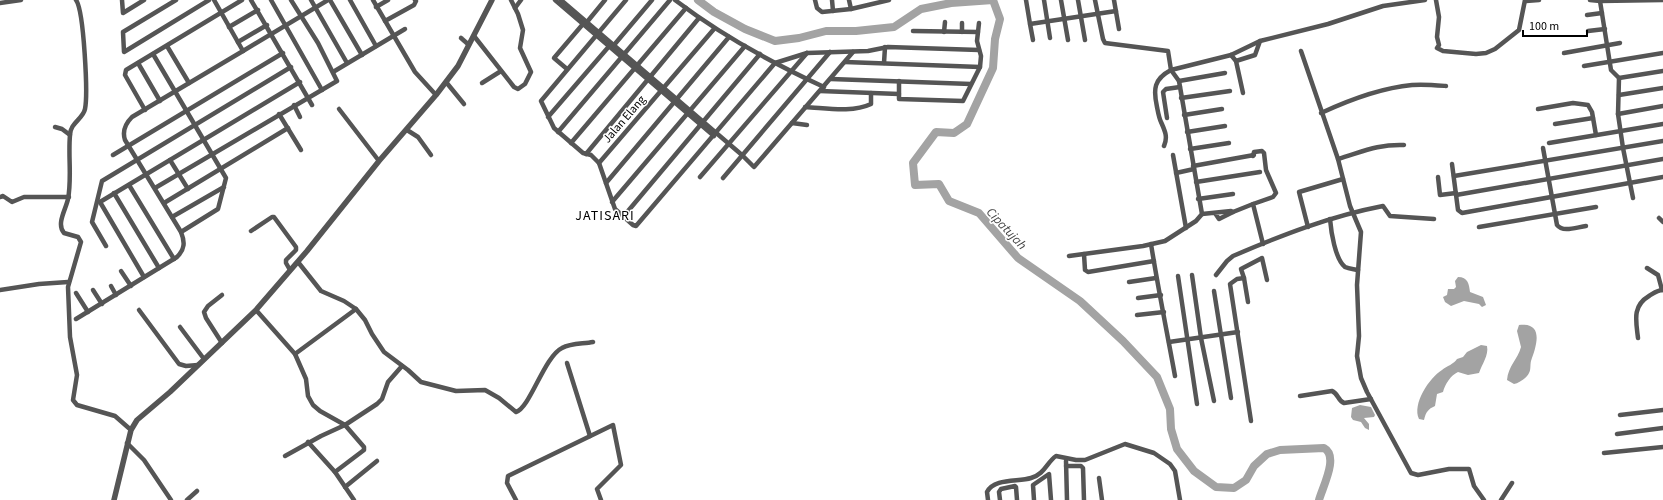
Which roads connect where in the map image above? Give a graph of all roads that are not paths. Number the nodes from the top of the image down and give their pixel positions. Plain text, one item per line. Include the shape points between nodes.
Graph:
1 (21, 0) edge
2 (76, 0) edge
3 (122, 0) edge
4 (144, 0) edge
5 (176, 0) edge
6 (209, 0) edge
7 (214, 0) edge
8 (242, 0) edge
9 (251, 0) edge
10 (271, 0) edge
11 (291, 0) edge
12 (311, 0) edge
13 (329, 0) edge
14 (350, 0) edge
15 (373, 0) edge
16 (388, 0) edge
17 (415, 0) edge
18 (492, 0) edge
19 (511, 0) edge
20 (521, 0) edge
21 (555, 0) edge
22 (561, 0) edge
23 (605, 0) edge
24 (626, 0) edge
25 (652, 0) edge
26 (670, 0) edge
27 (675, 0) edge
28 (815, 0) edge
29 (832, 0) edge
30 (849, 0) edge
31 (886, 0) edge
32 (1026, 0) edge
33 (1044, 0) edge
34 (1061, 0) edge
35 (1078, 0) edge
36 (1096, 0) edge
37 (1114, 0) edge
38 (1425, 0) edge
39 (1436, 0) edge
40 (1539, 0) edge
41 (1590, 0) edge
42 (1663, 0) edge
43 (1525, 1) edge
44 (868, 2) edge
45 (1600, 2) junction
46 (0, 3) edge
47 (376, 6) junction
48 (315, 8) junction
49 (515, 8) junction
50 (686, 8) junction
51 (851, 9) junction
52 (258, 10) junction
53 (833, 11) junction
54 (1116, 11) junction
55 (221, 13) junction
56 (1602, 13) junction
57 (1098, 14) junction
58 (1587, 15) dead end
59 (301, 16) junction
60 (1081, 17) junction
61 (699, 18) junction
62 (1064, 19) junction
63 (385, 21) junction
64 (945, 22) dead end
65 (1048, 22) junction
66 (585, 23) junction
67 (962, 23) dead end
68 (979, 23) dead end
69 (1030, 24) junction
70 (266, 25) junction
71 (286, 25) junction
72 (229, 27) junction
73 (405, 29) dead end
74 (714, 29) junction
75 (1605, 29) junction
76 (1119, 30) dead end
77 (913, 31) dead end
78 (1588, 31) dead end
79 (944, 32) junction
80 (962, 32) junction
81 (978, 32) junction
82 (272, 34) junction
83 (597, 34) junction
84 (394, 36) junction
85 (474, 36) junction
86 (730, 37) junction
87 (460, 38) dead end
88 (1050, 38) dead end
89 (1033, 40) dead end
90 (1068, 40) dead end
91 (1085, 40) dead end
92 (1260, 41) junction
93 (238, 42) junction
94 (1620, 43) dead end
95 (469, 45) junction
96 (612, 45) junction
97 (1608, 45) junction
98 (167, 46) junction
99 (376, 46) junction
100 (745, 46) junction
101 (885, 47) junction
102 (979, 50) junction
103 (243, 51) junction
104 (283, 52) junction
105 (830, 52) junction
106 (853, 52) junction
107 (1300, 52) dead end
108 (807, 53) junction
109 (1564, 53) dead end
110 (1663, 53) edge
111 (153, 54) junction
112 (760, 54) junction
113 (362, 55) junction
114 (1231, 55) junction
115 (623, 56) junction
116 (1236, 61) junction
117 (845, 62) junction
118 (1611, 62) junction
119 (138, 63) junction
120 (347, 63) junction
121 (775, 63) junction
122 (884, 63) junction
123 (1584, 66) dead end
124 (291, 67) junction
125 (636, 67) junction
126 (980, 67) junction
127 (568, 69) junction
128 (1171, 70) junction
129 (501, 71) junction
130 (1663, 71) edge
131 (333, 72) junction
132 (791, 72) junction
133 (1225, 73) dead end
134 (649, 78) junction
135 (1619, 78) junction
136 (807, 79) junction
137 (830, 79) junction
138 (899, 81) junction
139 (1179, 81) junction
140 (300, 82) junction
141 (446, 82) junction
142 (482, 83) dead end
143 (189, 84) junction
144 (971, 84) junction
145 (824, 86) junction
146 (1446, 86) dead end
147 (1180, 87) junction
148 (1663, 88) edge
149 (662, 89) junction
150 (322, 90) junction
151 (1230, 90) dead end
152 (175, 92) junction
153 (820, 92) junction
154 (871, 93) junction
155 (1243, 93) dead end
156 (899, 94) junction
157 (436, 95) junction
158 (1619, 95) junction
159 (308, 97) junction
160 (1181, 98) junction
161 (160, 101) junction
162 (675, 101) junction
163 (464, 104) dead end
164 (294, 105) junction
165 (312, 105) dead end
166 (1663, 106) edge
167 (805, 107) junction
168 (339, 109) dead end
169 (1222, 109) dead end
170 (1538, 109) dead end
171 (145, 110) junction
172 (186, 111) junction
173 (688, 112) junction
174 (1321, 113) junction
175 (280, 114) junction
176 (1618, 114) junction
177 (1184, 115) junction
178 (300, 117) dead end
179 (548, 117) junction
180 (1167, 118) dead end
181 (1594, 118) junction
182 (702, 123) junction
183 (792, 123) junction
184 (1555, 124) dead end
185 (1663, 124) edge
186 (807, 125) dead end
187 (194, 126) junction
188 (1225, 126) dead end
189 (55, 128) dead end
190 (288, 128) junction
191 (407, 130) junction
192 (1620, 131) junction
193 (558, 132) junction
194 (1187, 132) junction
195 (715, 134) junction
196 (70, 135) junction
197 (1596, 135) junction
198 (203, 140) junction
199 (1663, 141) edge
200 (571, 143) junction
201 (1229, 143) dead end
202 (1549, 143) dead end
203 (728, 145) junction
204 (1404, 145) dead end
205 (129, 146) junction
206 (1164, 146) dead end
207 (1544, 148) dead end
208 (1623, 148) junction
209 (1190, 149) junction
210 (301, 150) dead end
211 (212, 154) junction
212 (586, 154) junction
213 (113, 155) dead end
214 (431, 155) dead end
215 (1173, 155) dead end
216 (741, 157) junction
217 (1338, 159) junction
218 (1663, 159) edge
219 (138, 160) junction
220 (170, 160) junction
221 (379, 161) junction
222 (1546, 161) junction
223 (599, 163) junction
224 (1452, 164) dead end
225 (1626, 165) junction
226 (1193, 167) junction
227 (220, 169) junction
228 (1176, 172) junction
229 (1260, 172) dead end
230 (146, 174) junction
231 (179, 174) junction
232 (1454, 176) junction
233 (700, 177) dead end
234 (1438, 177) dead end
235 (1663, 177) edge
236 (723, 178) dead end
237 (1343, 179) junction
238 (1549, 179) junction
239 (1196, 182) junction
240 (606, 183) junction
241 (1630, 183) junction
242 (129, 185) junction
243 (224, 187) junction
244 (155, 188) junction
245 (188, 189) junction
246 (114, 193) junction
247 (1233, 194) dead end
248 (1456, 194) junction
249 (1552, 196) junction
250 (0, 197) edge
251 (68, 197) junction
252 (1633, 198) dead end
253 (1198, 199) junction
254 (612, 202) junction
255 (164, 203) junction
256 (1253, 204) junction
257 (1596, 206) dead end
258 (1353, 212) junction
259 (1202, 214) junction
260 (1554, 214) junction
261 (172, 217) junction
262 (623, 217) junction
263 (1659, 218) dead end
264 (1330, 219) junction
265 (1434, 219) dead end
266 (1663, 222) edge
267 (1586, 226) dead end
268 (1308, 227) junction
269 (1479, 227) dead end
270 (1186, 228) junction
271 (251, 231) dead end
272 (181, 232) junction
273 (1151, 244) junction
274 (1263, 244) junction
275 (106, 246) dead end
276 (1084, 254) junction
277 (1069, 256) dead end
278 (174, 259) junction
279 (1154, 261) junction
280 (298, 262) junction
281 (159, 268) junction
282 (1647, 268) dead end
283 (290, 270) junction
284 (1358, 270) junction
285 (121, 271) dead end
286 (1216, 274) dead end
287 (1192, 275) dead end
288 (1178, 276) dead end
289 (144, 277) junction
290 (1156, 278) junction
291 (1244, 278) junction
292 (1266, 280) dead end
293 (68, 282) junction
294 (1129, 282) dead end
295 (111, 286) dead end
296 (131, 286) junction
297 (0, 290) edge
298 (93, 290) dead end
299 (1662, 290) edge
300 (1214, 291) dead end
301 (76, 293) dead end
302 (116, 295) junction
303 (222, 295) dead end
304 (1161, 295) junction
305 (1138, 298) dead end
306 (1248, 302) dead end
307 (102, 304) junction
308 (356, 309) junction
309 (139, 310) dead end
310 (256, 310) junction
311 (88, 312) junction
312 (1164, 312) junction
313 (1137, 315) dead end
314 (76, 319) dead end
315 (180, 327) dead end
316 (1238, 332) junction
317 (1220, 335) junction
318 (1201, 338) junction
319 (1638, 338) dead end
320 (1187, 341) junction
321 (593, 342) dead end
322 (1169, 342) junction
323 (222, 343) junction
324 (295, 354) junction
325 (204, 359) junction
326 (567, 363) dead end
327 (198, 365) junction
328 (402, 366) junction
329 (1175, 376) dead end
330 (1300, 396) dead end
331 (1231, 398) dead end
332 (1371, 399) junction
333 (1214, 402) dead end
334 (1197, 404) dead end
335 (1663, 410) edge
336 (1620, 415) dead end
337 (1251, 421) dead end
338 (345, 424) junction
339 (1663, 428) edge
340 (130, 430) junction
341 (1617, 434) dead end
342 (590, 436) junction
343 (308, 442) junction
344 (127, 443) junction
345 (1663, 447) edge
346 (1604, 453) dead end
347 (285, 456) dead end
348 (377, 461) dead end
349 (335, 472) junction
350 (1099, 478) dead end
351 (1512, 483) dead end
352 (345, 487) junction
353 (197, 491) dead end
354 (114, 500) edge
355 (171, 500) edge
356 (187, 500) edge
357 (354, 500) edge
358 (516, 500) edge
359 (601, 500) edge
360 (988, 500) edge
361 (1000, 500) edge
362 (1017, 500) edge
363 (1034, 500) edge
364 (1050, 500) edge
365 (1067, 500) edge
366 (1084, 500) edge
367 (1102, 500) edge
368 (1180, 500) edge
369 (1484, 500) edge
370 (1501, 500) edge

1 - 46 street
2 - 196 street via 85,63 85,109 73,125
3 - 4 street via 123,13
5 - 6 street via 123,32 124,52
7 - 55 street
8 - 55 street
9 - 52 street
10 - 71 street
11 - 59 street
12 - 48 street
13 - 48 street
13 - 113 street
14 - 99 street
15 - 47 street
16 - 47 street
17 - 63 street via 414,5
18 - 85 street
19 - 49 street
20 - 49 street
21 - 66 street
22 - 66 street
23 - 66 street
24 - 83 street
25 - 96 street
26 - 115 street
27 - 50 street
28 - 53 street via 820,11
29 - 53 street
30 - 51 street
31 - 44 street
32 - 69 street
33 - 65 street
34 - 62 street
35 - 60 street
36 - 57 street
37 - 54 street
38 - 92 street via 1383,6 1328,24
39 - 43 street via 1439,17 1437,48 1443,51 1476,54 1495,49 1518,31
40 - 43 street
41 - 45 street
42 - 45 street
44 - 51 street
45 - 56 street
47 - 63 street
48 - 59 street
48 - 120 street
49 - 129 street via 523,30 520,48 531,73 524,85 517,89
50 - 61 street
50 - 125 street
51 - 53 street
52 - 70 street
52 - 72 street
54 - 57 street
54 - 76 street
55 - 72 street
55 - 98 street
56 - 58 street
56 - 75 street
57 - 60 street
57 - 128 street via 1105,43 1140,49 1167,50
59 - 71 street
59 - 131 street
60 - 62 street
60 - 91 street
61 - 74 street
61 - 134 street
62 - 65 street
62 - 90 street
63 - 84 street
64 - 79 street
65 - 69 street
65 - 88 street
66 - 83 street
66 - 127 street via 554,58
67 - 80 street
68 - 81 street
69 - 89 street
70 - 82 street
70 - 93 street
71 - 82 street
71 - 150 street
72 - 93 street
73 - 84 street
74 - 86 street
74 - 149 street, Jalan Elang
75 - 78 street
75 - 97 street
77 - 79 street
79 - 80 street
80 - 81 street
81 - 102 street
82 - 103 street
82 - 104 street
83 - 96 street
83 - 127 street
84 - 99 street
84 - 157 street via 415,72
85 - 95 street
85 - 129 street
86 - 100 street
86 - 162 street
87 - 95 street
92 - 114 street
92 - 116 street via 1255,55
93 - 103 street
94 - 97 street
95 - 141 street
96 - 115 street
96 - 179 street
97 - 109 street
97 - 118 street
98 - 111 street
98 - 143 street
99 - 113 street
100 - 112 street
100 - 173 street
101 - 102 street
101 - 106 street
101 - 122 street
102 - 126 street
103 - 143 street
104 - 124 street
104 - 172 street
105 - 106 street
105 - 108 street
105 - 136 street
106 - 117 street
107 - 174 street
108 - 121 street
108 - 132 street
110 - 118 street
111 - 119 street
111 - 152 street
112 - 121 street
112 - 182 street
113 - 120 street
114 - 116 street
114 - 128 street
115 - 125 street
115 - 193 street
116 - 155 street
117 - 122 street
117 - 137 street
118 - 123 street
118 - 135 street via 1611,70
119 - 161 street
119 - 171 street via 126,70 125,75
120 - 131 street
121 - 132 street
121 - 195 street
122 - 126 street
124 - 140 street
124 - 187 street
125 - 134 street
125 - 200 street
126 - 144 street
127 - 179 street via 540,100
128 - 139 street
128 - 206 street via 1159,78 1154,92 1160,121 1166,132
129 - 142 street
130 - 135 street
131 - 150 street via 337,81
132 - 136 street
132 - 203 street
133 - 139 street
134 - 149 street
134 - 212 street
135 - 158 street
136 - 145 street
136 - 216 street
137 - 138 street
137 - 145 street
138 - 144 street
138 - 156 street
139 - 147 street
140 - 159 street
140 - 198 street
141 - 157 street
141 - 163 street
143 - 152 street
144 - 156 street via 963,101 898,99
145 - 153 street
146 - 174 street via 1414,84 1380,91
147 - 160 street
147 - 180 street via 1163,92
148 - 158 street
149 - 162 street
149 - 223 street, Jalan Elang
150 - 159 street
151 - 160 street
152 - 161 street
152 - 172 street
153 - 154 street
153 - 167 street
154 - 156 street
154 - 167 street via 871,104 864,107
157 - 191 street
158 - 176 street
159 - 164 street
159 - 165 street
160 - 177 street
161 - 171 street
162 - 173 street
162 - 240 street
164 - 175 street
164 - 178 street
166 - 176 street
167 - 183 street
168 - 221 street
169 - 177 street
170 - 181 street via 1580,103 1590,107
171 - 205 street via 132,117 124,128 123,135
172 - 187 street
172 - 205 street
173 - 182 street
173 - 254 street
174 - 217 street
175 - 190 street
175 - 211 street
176 - 192 street
177 - 194 street
179 - 193 street
181 - 184 street
181 - 197 street
182 - 195 street
182 - 262 street
183 - 186 street
183 - 216 street via 754,167
185 - 192 street
187 - 198 street
187 - 219 street
188 - 194 street
189 - 196 street via 62,129
190 - 210 street
190 - 227 street
191 - 214 street via 418,137
191 - 221 street
192 - 197 street
192 - 208 street
193 - 200 street
194 - 209 street
195 - 203 street
195 - 262 street via 636,226
196 - 251 street
197 - 202 street
198 - 211 street
198 - 220 street
198 - 230 street
199 - 208 street
200 - 212 street
201 - 209 street
203 - 216 street
203 - 233 street
204 - 217 street via 1379,146
205 - 213 street
205 - 219 street
207 - 222 street
208 - 222 street
208 - 225 street
209 - 226 street
211 - 227 street
211 - 231 street
212 - 223 street via 591,155
215 - 228 street
216 - 236 street
217 - 237 street
218 - 225 street
219 - 230 street
219 - 275 street via 102,181 92,222
220 - 230 street
220 - 231 street
221 - 280 street
222 - 232 street
222 - 238 street
223 - 240 street
224 - 232 street
225 - 238 street
225 - 241 street
226 - 228 street
226 - 239 street
226 - 256 street via 1255,155 1254,152 1264,153 1266,170 1276,193 1273,197
227 - 243 street via 226,178
227 - 245 street
228 - 270 street
229 - 239 street
230 - 242 street
230 - 244 street
231 - 244 street
231 - 245 street
232 - 248 street
234 - 248 street via 1440,195
235 - 241 street
237 - 258 street
237 - 268 street via 1298,192
238 - 248 street
238 - 249 street
239 - 253 street
240 - 254 street
241 - 249 street
241 - 252 street
242 - 246 street
242 - 278 street
243 - 261 street
243 - 272 street via 215,212
244 - 255 street
245 - 255 street
246 - 281 street
246 - 289 street via 100,202
247 - 253 street
248 - 249 street via 1458,210 1462,213
249 - 260 street
250 - 251 street via 3,196 12,202 24,197
251 - 293 street via 61,227 64,233 78,237 81,242
253 - 259 street
254 - 262 street
255 - 261 street
256 - 259 street via 1233,212
256 - 274 street
257 - 260 street
258 - 264 street
258 - 265 street via 1383,206 1390,216
258 - 284 street via 1361,234
259 - 270 street via 1199,220
260 - 267 street via 1559,228
260 - 269 street
261 - 272 street
263 - 266 street
264 - 268 street
264 - 284 street via 1335,246 1343,264 1346,268
268 - 274 street
270 - 273 street via 1165,241
271 - 283 street via 274,217 296,247 286,260
272 - 278 street via 184,247
273 - 276 street
273 - 279 street
274 - 286 street via 1230,258
276 - 277 street
276 - 279 street via 1085,270 1088,272
278 - 281 street
279 - 290 street
280 - 283 street
280 - 308 street via 321,291
281 - 289 street
282 - 299 street via 1658,274
283 - 310 street
284 - 332 street via 1358,363 1363,383
285 - 296 street
287 - 318 street
288 - 320 street
289 - 296 street
290 - 294 street
290 - 304 street
291 - 292 street via 1241,269 1262,258
291 - 306 street
291 - 316 street via 1230,284
293 - 297 street
293 - 340 street via 69,324 77,375 74,401 77,405 116,416
295 - 302 street
296 - 302 street
298 - 307 street
299 - 319 street via 1658,290 1638,305
300 - 317 street
301 - 311 street
302 - 307 street
303 - 323 street via 204,312
304 - 305 street
304 - 312 street
307 - 311 street
308 - 324 street
308 - 328 street via 384,352
309 - 327 street via 179,364
310 - 323 street
310 - 324 street
311 - 314 street
312 - 313 street
312 - 322 street
315 - 325 street
316 - 317 street
316 - 337 street
317 - 318 street
317 - 331 street
318 - 320 street
318 - 333 street
320 - 322 street
320 - 334 street
321 - 328 street via 568,346 558,351 524,406 516,412 488,391 461,391 423,384
322 - 329 street
323 - 325 street
324 - 338 street via 306,379 311,402 320,411
325 - 327 street
326 - 342 street
327 - 340 street via 139,418
328 - 338 street via 388,382 379,402
330 - 332 street via 1332,391 1344,403
332 - 369 street via 1411,472 1418,475 1449,468 1469,469 1474,486
335 - 336 street
338 - 343 street
338 - 349 street via 365,449
339 - 341 street
340 - 344 street
342 - 358 street via 508,476 507,483
342 - 359 street via 612,425 619,451 621,465 596,489
343 - 347 street
343 - 349 street
344 - 354 street
344 - 355 street via 144,460
345 - 346 street
348 - 352 street
349 - 352 street
350 - 367 street
351 - 370 street
352 - 357 street
353 - 356 street
360 - 368 street via 987,492 993,486 1034,478 1044,471 1056,456 1085,460 1125,444 1154,452 1170,464 1177,475
361 - 362 street via 1000,490 1015,486
363 - 364 street via 1034,485 1049,474
365 - 366 street via 1066,464 1083,468

